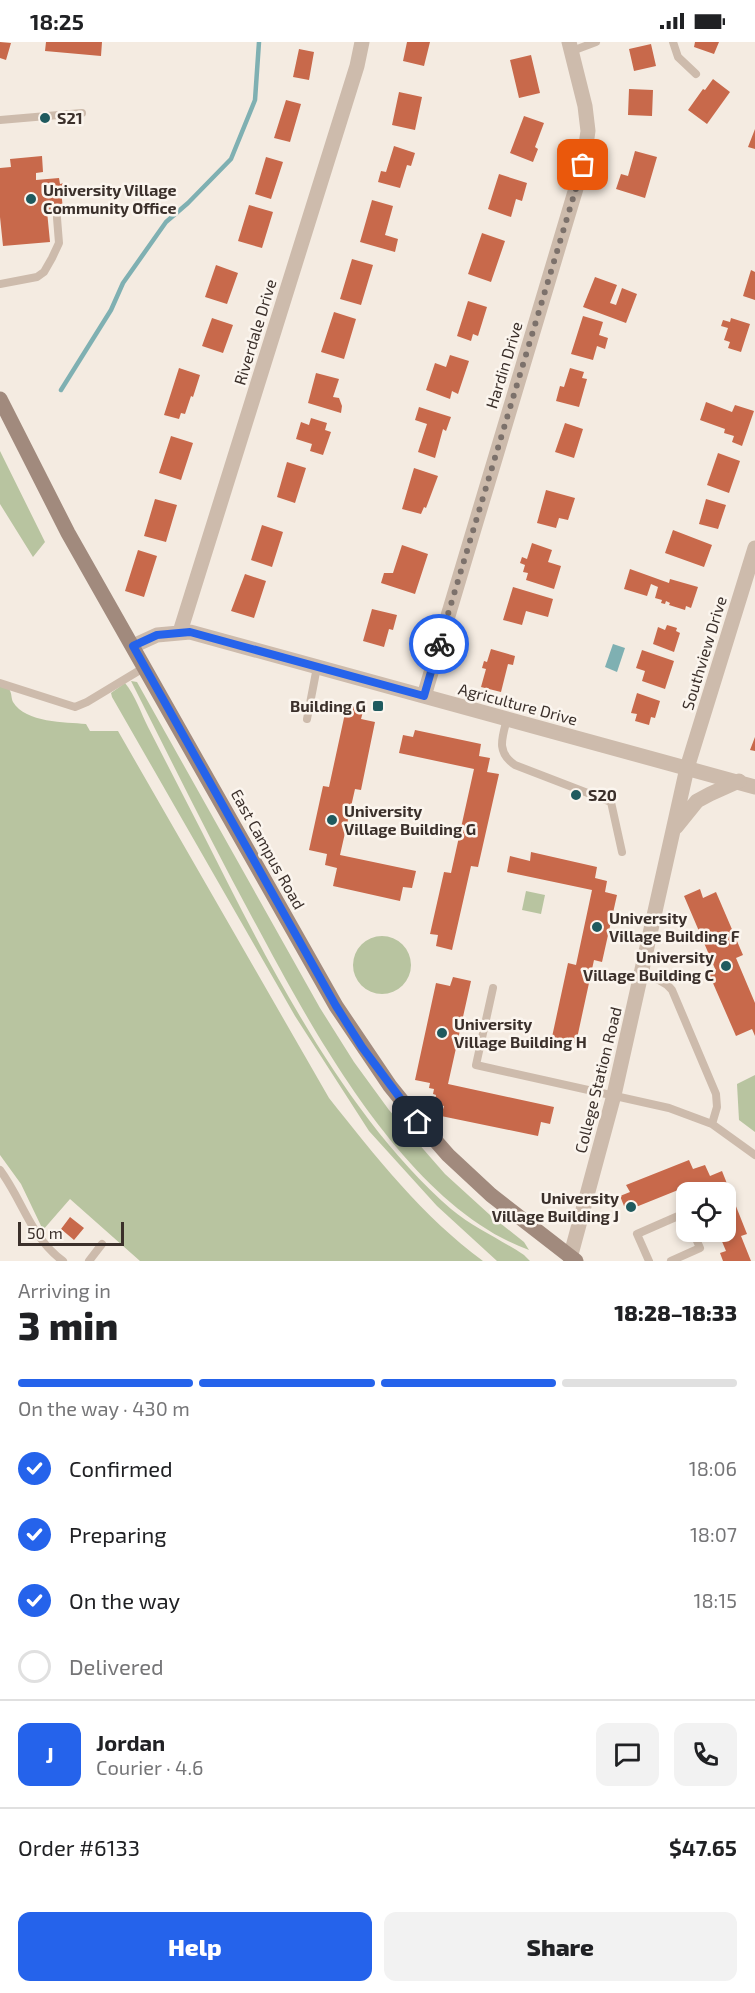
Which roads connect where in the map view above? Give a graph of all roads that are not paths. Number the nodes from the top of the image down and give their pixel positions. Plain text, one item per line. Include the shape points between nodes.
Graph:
1 (362, 42) edge
2 (596, 42) edge
3 (673, 42) edge
4 (570, 46) edge
5 (696, 74) dead end
6 (82, 113) dead end
7 (0, 120) edge
8 (57, 218) dead end
9 (0, 284) edge
10 (0, 399) edge
11 (755, 548) edge
12 (180, 632) junction
13 (133, 646) junction
14 (145, 667) junction
15 (317, 667) junction
16 (0, 683) edge
17 (424, 696) junction
18 (307, 719) dead end
19 (507, 719) junction
20 (687, 768) junction
21 (739, 782) junction
22 (755, 786) edge
23 (673, 832) junction
24 (622, 852) dead end
25 (642, 975) junction
26 (682, 977) dead end
27 (665, 983) junction
28 (493, 988) dead end
29 (614, 1095) junction
30 (712, 1124) junction
31 (755, 1155) edge
32 (0, 1170) edge
33 (676, 1217) edge
34 (697, 1242) edge
35 (102, 1244) dead end
36 (571, 1260) edge
37 (63, 1261) edge
38 (89, 1261) edge
39 (649, 1261) edge
40 (671, 1261) edge

1 - 12 street, Riverdale Drive
2 - 4 lane
3 - 5 lane via 678,57
4 - 17 street, Hardin Drive via 588,131 583,165
6 - 7 lane
8 - 9 lane via 59,243 44,272
10 - 13 main road, East Campus Road via 68,533
11 - 20 street, Southview Drive
12 - 13 street, Agriculture Drive via 157,635
12 - 15 street, Agriculture Drive
13 - 14 main road, East Campus Road
14 - 16 lane via 75,707
14 - 36 main road, East Campus Road via 336,1006 390,1086 469,1175
15 - 17 street, Agriculture Drive
15 - 18 lane
17 - 19 street, Agriculture Drive
19 - 20 street, Agriculture Drive
19 - 24 lane via 501,742 506,758 611,802
20 - 21 street, Agriculture Drive
20 - 23 street, College Station Road
21 - 22 street, Agriculture Drive
21 - 23 street via 697,801
23 - 25 street, College Station Road
25 - 27 lane
25 - 29 street, College Station Road
26 - 27 lane
27 - 30 lane via 672,990 716,1094
28 - 29 lane via 476,1065
29 - 30 lane via 669,1108
29 - 36 street, College Station Road
30 - 31 lane
32 - 37 lane via 33,1230
33 - 39 lane via 637,1234
34 - 40 lane via 700,1248
35 - 38 lane

